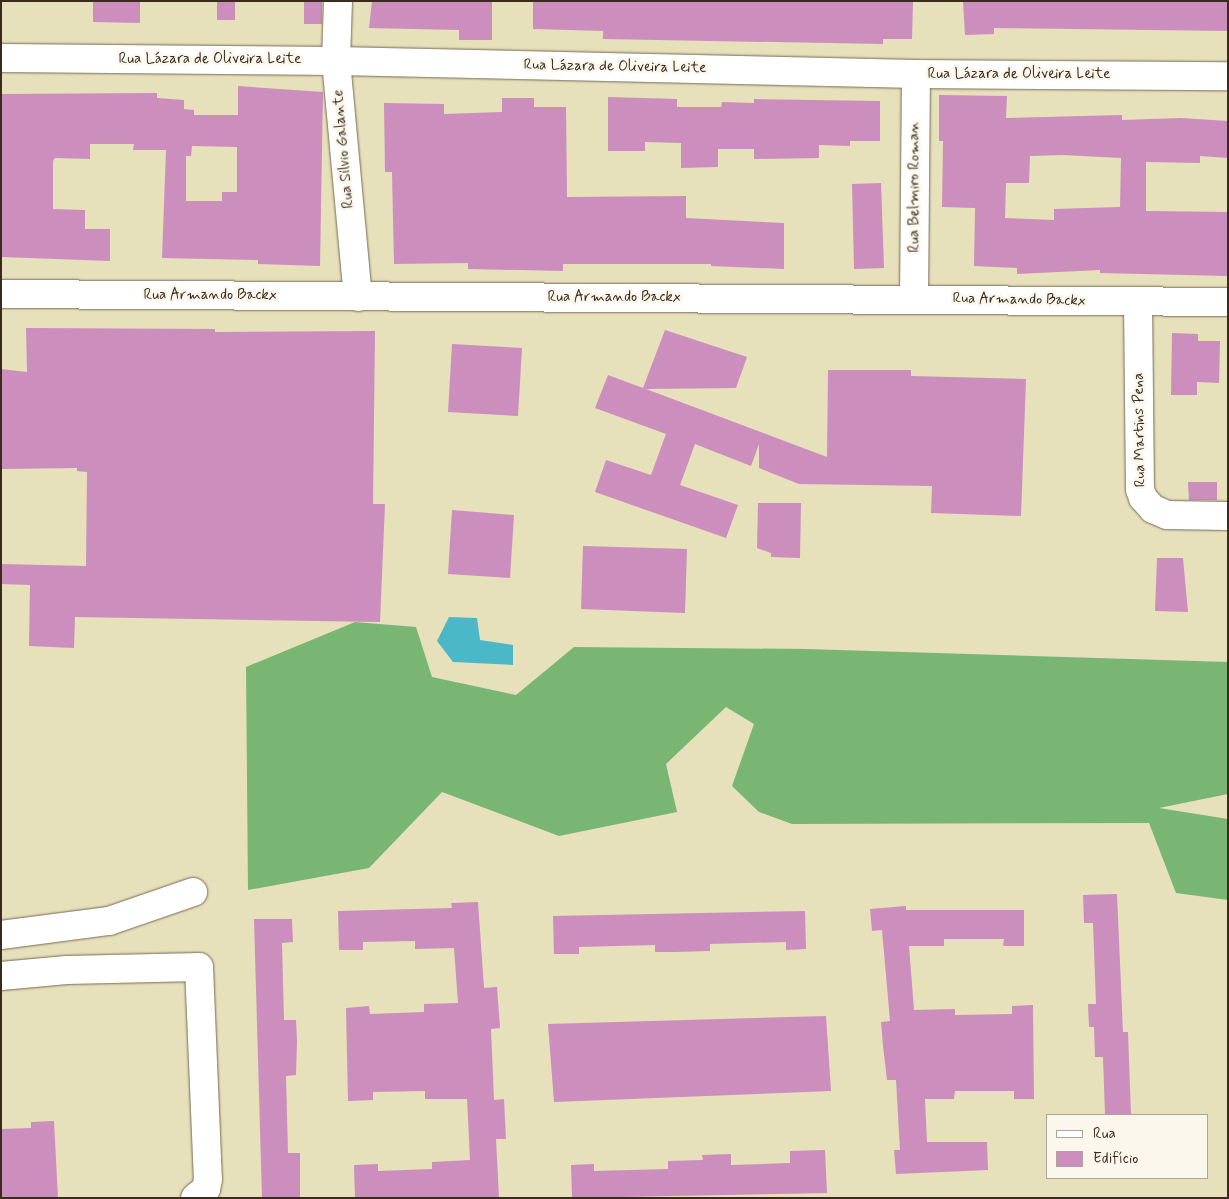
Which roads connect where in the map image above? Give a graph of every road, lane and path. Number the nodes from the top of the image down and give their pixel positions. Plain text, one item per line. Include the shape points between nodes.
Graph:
1 (338, 1) edge
2 (1, 58) edge
3 (336, 61) junction
4 (916, 74) junction
5 (1228, 76) edge
6 (1, 294) edge
7 (358, 298) junction
8 (914, 300) junction
9 (1138, 302) junction
10 (1228, 302) edge
11 (1228, 516) edge
12 (194, 892) dead end
13 (1, 935) edge
14 (1, 976) edge
15 (195, 1198) edge

1 - 3 street, Rua Silvio Galante
2 - 3 street, Rua Lázara de Oliveira Leite
3 - 4 street, Rua Lázara de Oliveira Leite
3 - 7 street, Rua Silvio Galante
4 - 5 street, Rua Lázara de Oliveira Leite
4 - 8 street, Rua Belmiro Roman
6 - 7 street, Rua Armando Backx
7 - 8 street, Rua Armando Backx
8 - 9 street, Rua Armando Backx
9 - 10 street, Rua Armando Backx
9 - 11 street, Rua Martins Pena via 1142,498 1152,509 1167,515
12 - 13 street via 109,921
14 - 15 street via 67,970 199,967 208,1179 206,1189

